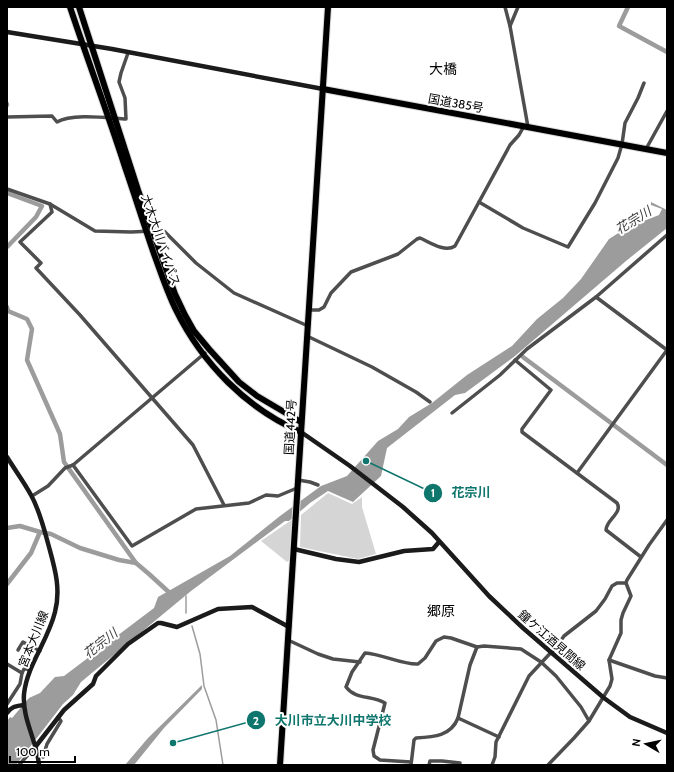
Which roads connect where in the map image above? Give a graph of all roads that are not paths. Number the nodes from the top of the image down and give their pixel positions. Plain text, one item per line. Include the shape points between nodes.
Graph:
1 (70, 7) edge
2 (79, 7) edge
3 (328, 7) edge
4 (504, 7) edge
5 (518, 7) edge
6 (510, 26) junction
7 (7, 32) edge
8 (83, 44) junction
9 (92, 46) junction
10 (128, 53) junction
11 (644, 83) dead end
12 (323, 89) junction
13 (667, 111) edge
14 (7, 117) edge
15 (112, 119) junction
16 (526, 127) junction
17 (622, 144) junction
18 (646, 149) junction
19 (667, 153) edge
20 (7, 189) edge
21 (479, 202) junction
22 (50, 204) junction
23 (146, 231) junction
24 (153, 231) junction
25 (667, 235) edge
26 (596, 297) junction
27 (309, 310) junction
28 (308, 326) junction
29 (307, 336) junction
30 (209, 349) junction
31 (203, 355) junction
32 (515, 360) junction
33 (153, 398) junction
34 (430, 402) dead end
35 (452, 413) dead end
36 (301, 422) junction
37 (301, 437) junction
38 (7, 457) edge
39 (71, 465) junction
40 (577, 473) junction
41 (298, 480) junction
42 (318, 485) dead end
43 (297, 488) junction
44 (32, 496) junction
45 (224, 505) junction
46 (667, 520) edge
47 (439, 542) junction
48 (294, 549) junction
49 (641, 557) junction
50 (626, 583) junction
51 (289, 627) junction
52 (288, 640) junction
53 (477, 647) junction
54 (18, 650) dead end
55 (40, 651) junction
56 (551, 653) junction
57 (609, 660) junction
58 (360, 662) junction
59 (541, 662) junction
60 (7, 664) edge
61 (30, 671) junction
62 (22, 673) junction
63 (667, 678) edge
64 (604, 698) junction
65 (7, 704) edge
66 (23, 704) junction
67 (7, 713) edge
68 (58, 717) junction
69 (458, 718) junction
70 (589, 720) junction
71 (667, 733) edge
72 (499, 737) junction
73 (35, 745) junction
74 (43, 757) dead end
75 (411, 763) edge
76 (460, 763) dead end
77 (19, 765) edge
78 (40, 765) edge
79 (280, 765) edge
80 (430, 765) edge
81 (492, 765) edge
82 (548, 765) edge

1 - 8 highway, 大木大川バイパス
2 - 9 highway, 大木大川バイパス
3 - 12 highway
4 - 6 street
5 - 6 street
6 - 16 street
7 - 8 main road
8 - 9 main road
8 - 15 highway, 大木大川バイパス
9 - 10 main road
9 - 15 highway, 大木大川バイパス via 103,78
10 - 12 main road
10 - 15 street via 120,78 125,98 126,119
11 - 17 street via 625,124
12 - 16 highway, 国道385号
12 - 27 highway, 国道442号
13 - 18 street
14 - 15 street via 52,116 57,122 67,117
15 - 23 highway, 大木大川バイパス
15 - 24 highway, 大木大川バイパス
16 - 17 highway, 国道385号
16 - 21 street via 510,145
17 - 18 highway, 国道385号
17 - 21 street via 608,178 568,247 523,228
18 - 19 highway, 国道385号
20 - 22 street
21 - 27 street via 452,248 417,239 398,254 351,272 331,293 324,307
22 - 23 street via 95,231
22 - 33 street via 52,212 20,242 41,263 36,268
23 - 24 street
23 - 31 highway, 大木大川バイパス via 176,311
24 - 28 street via 164,231 196,263 234,293
24 - 30 highway, 大木大川バイパス via 175,294 194,331
25 - 26 street
26 - 32 street
26 - 40 street via 667,350
27 - 28 highway, 国道442号
28 - 29 highway, 国道442号
29 - 34 street via 372,367
29 - 36 highway, 国道442号
30 - 31 street
30 - 36 highway, 大木大川バイパス via 239,382 257,396
31 - 33 street
31 - 37 highway, 大木大川バイパス via 251,403
32 - 35 street via 500,376
32 - 40 street via 551,390 522,432
33 - 39 street
33 - 45 street via 193,444
36 - 37 highway, 国道442号
37 - 41 highway, 国道442号
37 - 47 main road, 鐘ケ江酒見間線 via 376,485
38 - 44 main road, 宮本大川線
39 - 44 street via 48,486
39 - 45 street via 132,546 196,509
40 - 49 street via 617,503 618,510 606,530
41 - 42 street
41 - 43 highway, 国道442号
43 - 45 street via 278,496 266,495 249,503
43 - 48 highway, 国道442号
44 - 55 main road, 宮本大川線 via 55,567 58,592 55,612
46 - 49 street
47 - 48 main road via 432,549 404,551 359,562
47 - 56 main road, 鐘ケ江酒見間線 via 489,596
48 - 51 highway, 国道442号
49 - 50 street
50 - 56 street via 616,583 612,586 596,612 569,632
50 - 57 street via 631,596 621,620 621,633
51 - 52 highway, 国道442号
51 - 68 main road via 252,607 218,609 177,627 158,623 128,644 96,676 93,684
52 - 58 street via 318,654
52 - 79 highway, 国道442号
53 - 58 street via 444,637 436,641 418,664 370,653 365,653
53 - 59 street via 521,649
53 - 69 street via 470,665
54 - 55 street via 23,642
55 - 61 main road, 宮本大川線
56 - 59 street
56 - 64 main road, 鐘ケ江酒見間線
57 - 63 street
57 - 64 street via 612,679
58 - 75 street via 352,672 346,687 351,694 385,703 374,756 380,760
59 - 70 street via 564,685
59 - 72 street via 526,682
60 - 62 street
61 - 62 street via 24,670
61 - 66 main road, 宮本大川線
62 - 65 street via 20,684
64 - 70 street
64 - 71 main road, 鐘ケ江酒見間線 via 630,717
66 - 67 main road via 11,708
66 - 73 main road, 宮本大川線
68 - 73 main road
68 - 74 street via 61,721 47,744
69 - 72 street
69 - 75 street via 455,725 445,733 416,738
70 - 82 street
72 - 81 street
73 - 77 street
73 - 78 main road, 宮本大川線
76 - 80 street via 430,761

